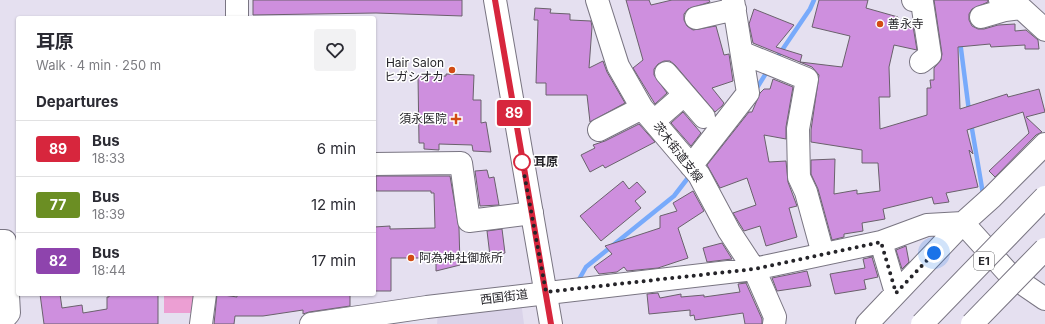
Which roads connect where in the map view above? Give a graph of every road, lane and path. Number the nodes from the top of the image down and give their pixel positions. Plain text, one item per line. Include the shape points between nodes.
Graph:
1 (495, 0) edge
2 (597, 0) edge
3 (913, 0) edge
4 (1034, 0) edge
5 (734, 4) edge
6 (1002, 5) edge
7 (981, 17) dead end
8 (696, 18) dead end
9 (1045, 19) edge
10 (1045, 30) edge
11 (742, 53) junction
12 (921, 62) dead end
13 (666, 73) dead end
14 (684, 95) junction
15 (648, 115) junction
16 (704, 117) dead end
17 (599, 130) dead end
18 (1045, 144) edge
19 (376, 164) edge
20 (691, 166) junction
21 (1045, 197) edge
22 (532, 213) junction
23 (963, 223) junction
24 (0, 241) edge
25 (881, 242) junction
26 (1045, 249) edge
27 (823, 254) junction
28 (754, 269) junction
29 (546, 292) junction
30 (896, 293) junction
31 (206, 296) edge
32 (1045, 299) edge
33 (370, 320) edge
34 (0, 321) edge
35 (201, 324) edge
36 (310, 324) edge
37 (551, 324) edge
38 (774, 324) edge
39 (867, 324) edge
40 (922, 324) edge
41 (972, 324) edge

1 - 22 main road
2 - 15 main road, 茨木街道支線 via 618,66
3 - 12 main road via 922,2 930,54
4 - 9 main road
5 - 8 main road
5 - 11 main road
6 - 7 main road
6 - 10 main road via 1021,8
11 - 20 main road via 748,93
11 - 27 main road via 807,79 798,129 799,177 806,192
13 - 14 main road
14 - 15 main road
14 - 16 main road
15 - 17 main road
15 - 20 main road, 茨木街道支線
18 - 23 main road
19 - 22 main road via 461,163 469,221
20 - 28 main road, 茨木街道支線 via 699,175 729,231
21 - 40 main road, E1, bridge
22 - 29 main road
23 - 25 main road, 西国街道 via 927,225
23 - 30 main road
23 - 32 main road via 1010,276
24 - 34 main road via 5,241 8,313
25 - 27 main road, 西国街道
25 - 30 main road
26 - 41 main road, bridge
27 - 28 main road, 西国街道
28 - 29 main road, 西国街道
28 - 38 main road, 茨木街道支線 via 775,318
29 - 33 main road, 西国街道 via 427,307
29 - 37 main road
30 - 39 main road
31 - 35 main road
33 - 36 main road, 西国街道

